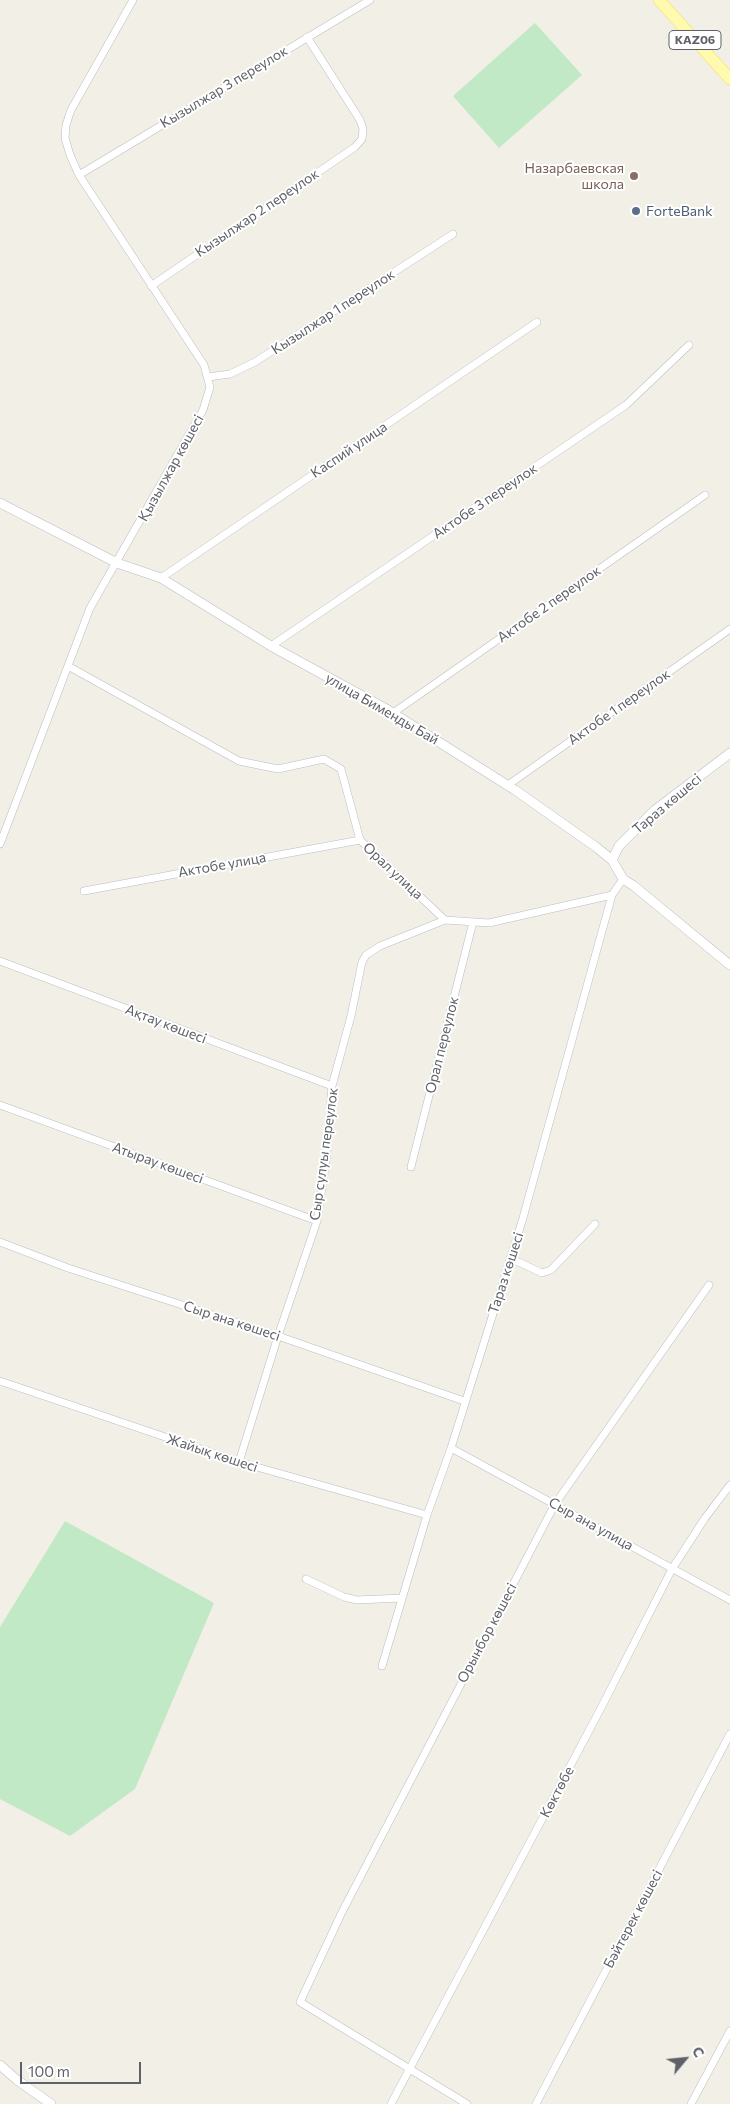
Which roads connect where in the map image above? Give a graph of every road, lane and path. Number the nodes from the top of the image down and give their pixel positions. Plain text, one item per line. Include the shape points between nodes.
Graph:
1 (134, 0) edge
2 (370, 0) edge
3 (659, 0) edge
4 (307, 37) junction
5 (730, 79) edge
6 (79, 175) junction
7 (453, 234) dead end
8 (151, 286) junction
9 (537, 322) dead end
10 (689, 345) dead end
11 (208, 378) junction
12 (705, 495) dead end
13 (0, 503) edge
14 (117, 563) junction
15 (161, 578) junction
16 (730, 629) edge
17 (271, 646) junction
18 (68, 666) junction
19 (394, 713) junction
20 (730, 753) edge
21 (508, 786) junction
22 (360, 840) junction
23 (0, 844) edge
24 (612, 860) junction
25 (623, 879) junction
26 (84, 890) dead end
27 (612, 895) junction
28 (446, 920) junction
29 (473, 922) junction
30 (0, 961) edge
31 (730, 965) edge
32 (332, 1086) junction
33 (0, 1105) edge
34 (412, 1167) dead end
35 (317, 1221) junction
36 (595, 1224) dead end
37 (0, 1242) edge
38 (510, 1258) junction
39 (709, 1285) dead end
40 (278, 1336) junction
41 (0, 1381) edge
42 (464, 1401) junction
43 (451, 1448) junction
44 (239, 1462) junction
45 (730, 1485) edge
46 (555, 1504) junction
47 (427, 1515) junction
48 (672, 1569) junction
49 (306, 1579) dead end
50 (402, 1598) junction
51 (730, 1600) edge
52 (382, 1666) dead end
53 (730, 1734) edge
54 (730, 2031) edge
55 (0, 2065) edge
56 (409, 2070) junction
57 (51, 2104) edge
58 (391, 2104) edge
59 (467, 2104) edge
60 (536, 2104) edge
61 (691, 2104) edge

1 - 6 street, Қызылжар көшесі via 71,110 66,125 65,138
2 - 4 street, Кызылжар 3 переулок
3 - 5 main road, KAZ06
4 - 6 street, Кызылжар 3 переулок
4 - 8 street, Кызылжар 2 переулок via 360,120 362,139 355,147
6 - 8 street, Қызылжар көшесі
7 - 11 street, Кызылжар 1 переулок via 255,362 230,374
8 - 11 street, Қызылжар көшесі via 204,364
9 - 15 street, Каспий улица
10 - 17 street, Актобе 3 переулок via 626,405
11 - 14 street, Қызылжар көшесі via 210,386 203,410
12 - 19 street, Актобе 2 переулок
13 - 14 street, улица Бименды Бай
14 - 15 street, улица Бименды Бай
14 - 18 street, Қызылжар көшесі via 90,608
15 - 17 street, улица Бименды Бай
16 - 21 street, Актобе 1 переулок
17 - 19 street, улица Бименды Бай
18 - 22 street, Орал улица via 239,761 278,769 324,759 341,769
18 - 23 street, Қызылжар көшесі
19 - 21 street, улица Бименды Бай
20 - 24 street, Тараз көшесі via 655,810 619,846
21 - 24 street, улица Бименды Бай
22 - 26 street, Актобе улица
22 - 28 street, Орал улица
24 - 25 street, улица Бименды Бай
25 - 27 street, Тараз көшесі
25 - 31 street, улица Бименды Бай
27 - 29 street via 489,923
27 - 38 street, Тараз көшесі via 524,1218
28 - 29 street
28 - 32 street, Сыр сулуы переулок via 380,946 366,955
29 - 34 street, Орал переулок
30 - 32 street, Ақтау көшесі
32 - 35 street, Сыр сулуы переулок
33 - 35 street, Атырау көшесі
35 - 40 street, Сыр сулуы переулок
36 - 38 street via 551,1270 542,1273
37 - 40 street, Сыр ана көшесі via 68,1268
38 - 42 street, Тараз көшесі
39 - 46 street, Орынбор көшесі
40 - 42 street, Сыр ана көшесі
40 - 44 street, Сыр сулуы переулок
41 - 44 street, Жайық көшесі
42 - 43 street, Тараз көшесі
43 - 46 street, Сыр ана улица
43 - 47 street, Тараз көшесі
44 - 47 street, Жайық көшесі
45 - 48 street, Көктөбе
46 - 48 street, Сыр ана улица
46 - 56 street, Орынбор көшесі via 342,1912 300,2002
47 - 50 street, Тараз көшесі
48 - 51 street, Сыр ана улица
48 - 56 street, Көктөбе
49 - 50 street via 358,1600
50 - 52 street, Тараз көшесі
53 - 60 street, Бәйтерек көшесі
54 - 61 street
55 - 57 street
56 - 58 street, Көктөбе
56 - 59 street

